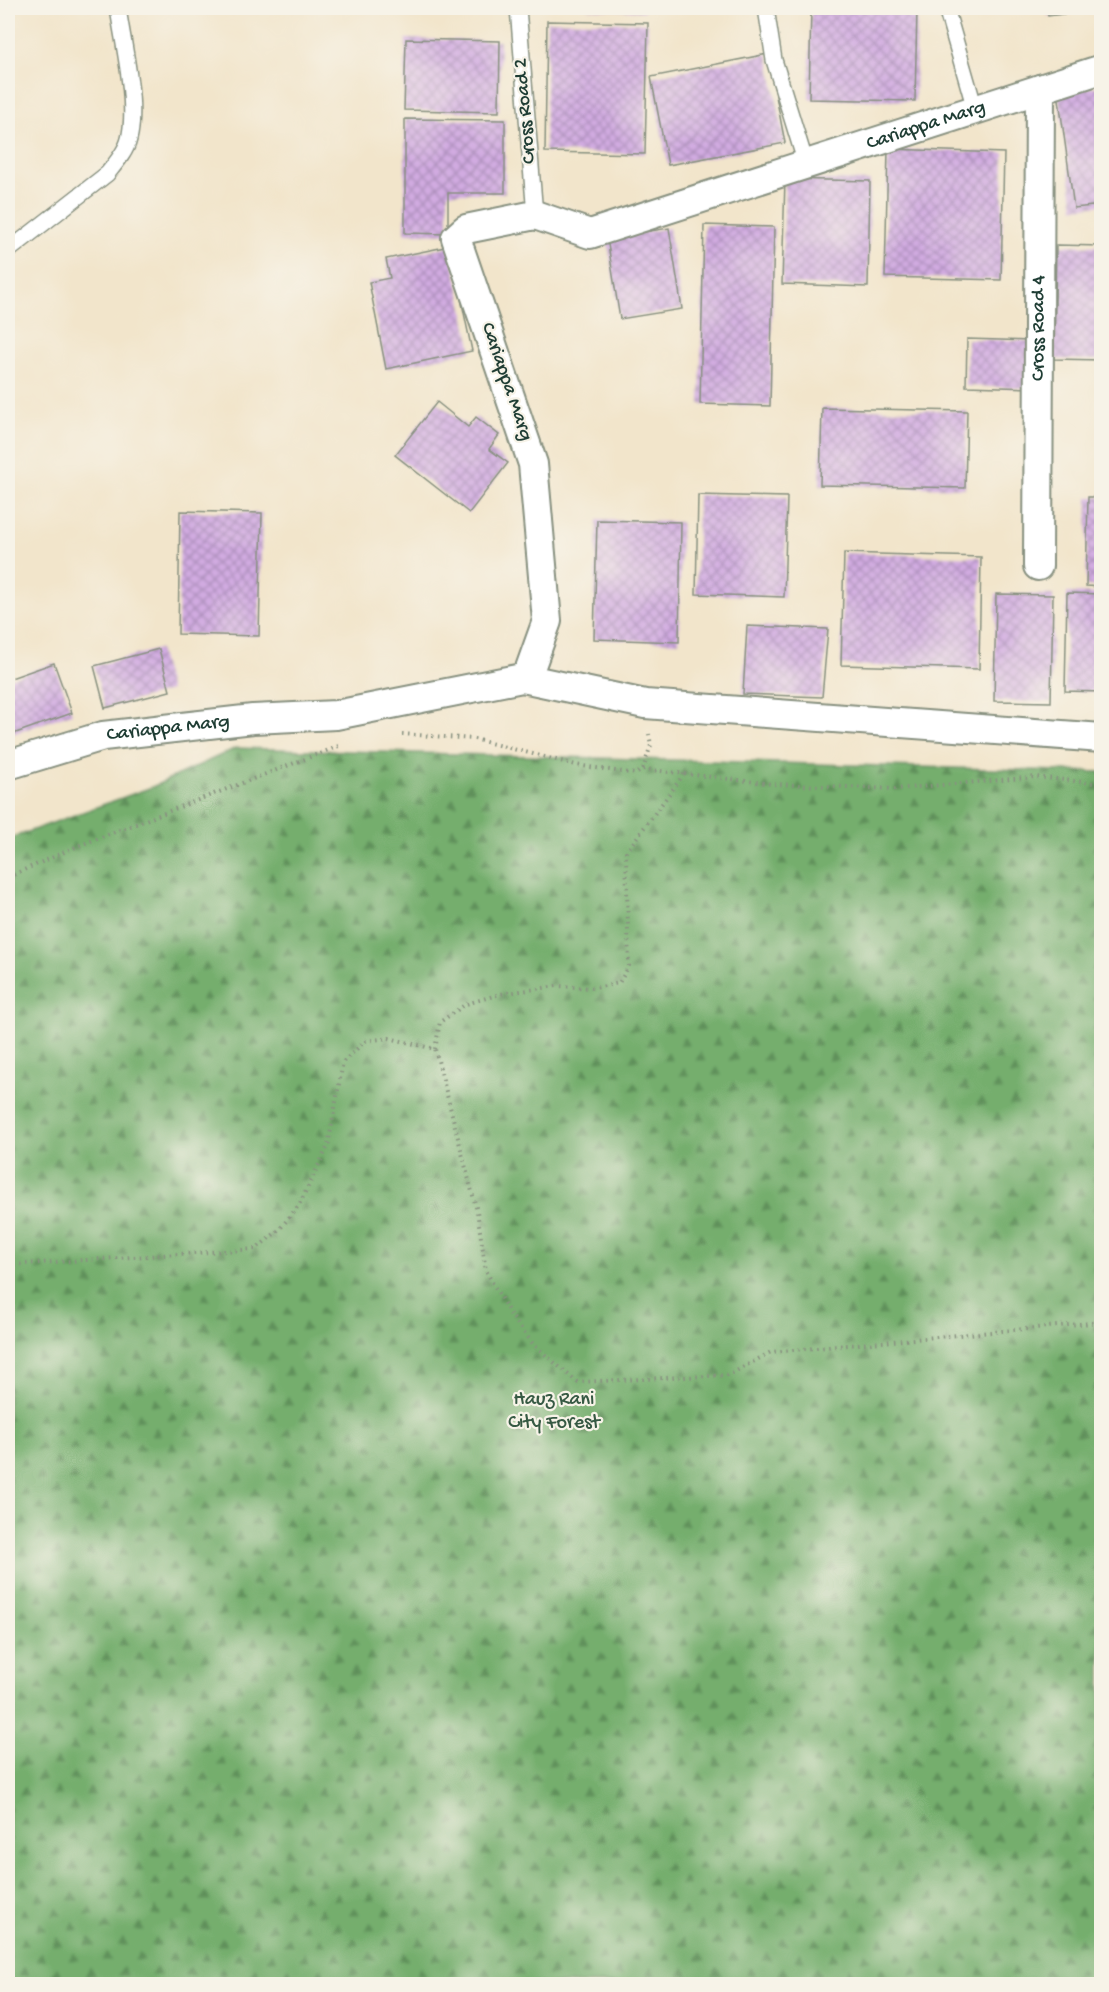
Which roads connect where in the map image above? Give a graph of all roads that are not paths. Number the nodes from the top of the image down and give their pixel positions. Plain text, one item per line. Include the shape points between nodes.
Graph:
1 (118, 8) edge
2 (518, 8) edge
3 (766, 8) edge
4 (946, 8) edge
5 (1101, 69) edge
6 (1040, 89) junction
7 (975, 110) junction
8 (806, 164) junction
9 (535, 215) junction
10 (8, 251) edge
11 (1038, 566) dead end
12 (523, 678) junction
13 (1101, 738) edge
14 (8, 765) edge

1 - 10 lane via 132,114 129,140 106,174
2 - 9 lane, Cross Road 2
3 - 8 lane via 774,60
4 - 7 lane
5 - 6 street, Cariappa Marg
6 - 7 street, Cariappa Marg
6 - 11 street, Cross Road 4
7 - 8 street, Cariappa Marg
8 - 9 street, Cariappa Marg via 590,234
9 - 12 street, Cariappa Marg via 466,229 456,238 533,464 547,621 527,677
12 - 13 street via 645,704
12 - 14 street, Cariappa Marg via 336,716 253,719 103,736

